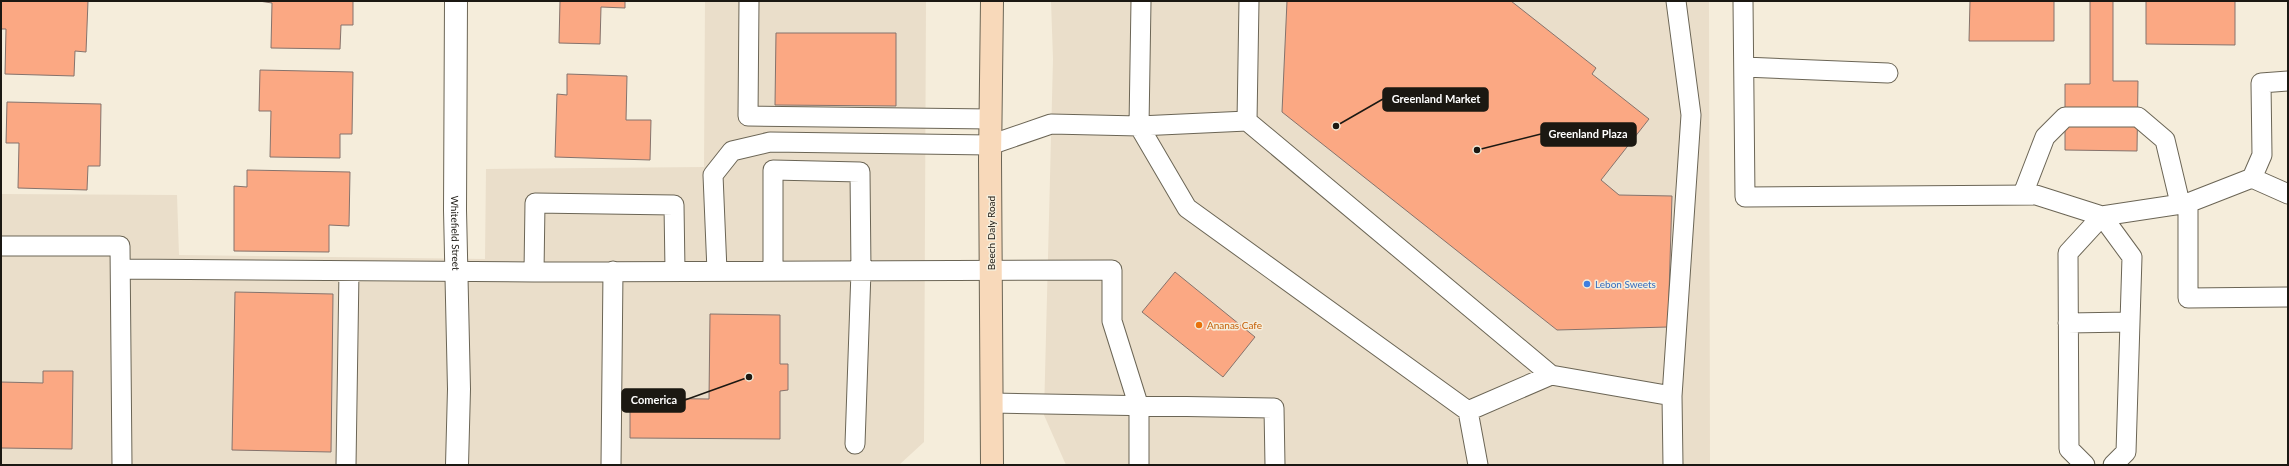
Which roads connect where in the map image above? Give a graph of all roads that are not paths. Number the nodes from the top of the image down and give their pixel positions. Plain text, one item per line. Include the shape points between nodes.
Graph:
1 (456, 1) edge
2 (749, 1) edge
3 (992, 1) edge
4 (1141, 1) edge
5 (1249, 1) edge
6 (1676, 1) edge
7 (1743, 1) edge
8 (1744, 67) junction
9 (1888, 73) dead end
10 (2288, 81) edge
11 (991, 119) junction
12 (1247, 121) junction
13 (1139, 126) junction
14 (990, 145) junction
15 (2252, 178) junction
16 (2023, 194) junction
17 (2288, 194) edge
18 (2184, 203) junction
19 (2102, 216) junction
20 (1, 246) edge
21 (121, 269) junction
22 (675, 270) junction
23 (773, 270) junction
24 (991, 270) junction
25 (349, 271) junction
26 (457, 271) junction
27 (613, 271) junction
28 (717, 271) junction
29 (861, 271) junction
30 (534, 272) junction
31 (2288, 297) edge
32 (2130, 322) junction
33 (2068, 323) junction
34 (1551, 375) junction
35 (1672, 396) junction
36 (992, 403) junction
37 (1139, 407) junction
38 (1468, 410) junction
39 (855, 444) dead end
40 (122, 465) edge
41 (346, 465) edge
42 (457, 465) edge
43 (611, 465) edge
44 (992, 465) edge
45 (1139, 465) edge
46 (1275, 465) edge
47 (1478, 465) edge
48 (1673, 465) edge
49 (2086, 465) edge
50 (2113, 465) edge

1 - 26 street, Whitefield Street
2 - 11 lane via 748,116
3 - 11 main road, Beech Daly Road
4 - 13 lane
5 - 12 lane
6 - 35 lane via 1691,116
7 - 8 lane
8 - 9 lane
8 - 16 lane via 1745,197
10 - 15 lane via 2260,83 2262,155
11 - 14 main road, Beech Daly Road
12 - 13 lane
12 - 34 lane
13 - 14 lane via 1051,124
13 - 38 lane via 1187,208
14 - 24 main road, Beech Daly Road
14 - 28 lane via 770,142 732,151 713,175
15 - 17 lane
15 - 18 lane
16 - 18 lane via 2045,137 2065,117 2138,117 2165,140
16 - 19 lane via 2036,195
18 - 19 lane
18 - 31 lane via 2188,298
19 - 32 lane via 2132,257
19 - 33 lane via 2068,253
20 - 21 lane via 120,246
21 - 25 lane
21 - 40 lane
22 - 27 lane
22 - 28 lane
22 - 30 lane via 674,205 535,203
23 - 28 lane
23 - 29 lane
23 - 29 lane via 773,170 860,172
24 - 29 lane
24 - 36 main road, Beech Daly Road
24 - 37 lane via 1112,270 1112,321
25 - 26 lane
25 - 41 lane
26 - 30 lane
26 - 42 street, Whitefield Street
27 - 30 lane
27 - 43 lane
29 - 39 lane
32 - 33 lane
32 - 50 lane via 2126,452
33 - 49 lane via 2069,449
34 - 35 lane
34 - 38 lane
35 - 48 lane
36 - 37 lane
36 - 44 main road, Beech Daly Road
37 - 45 lane
37 - 46 lane via 1274,408
38 - 47 lane

